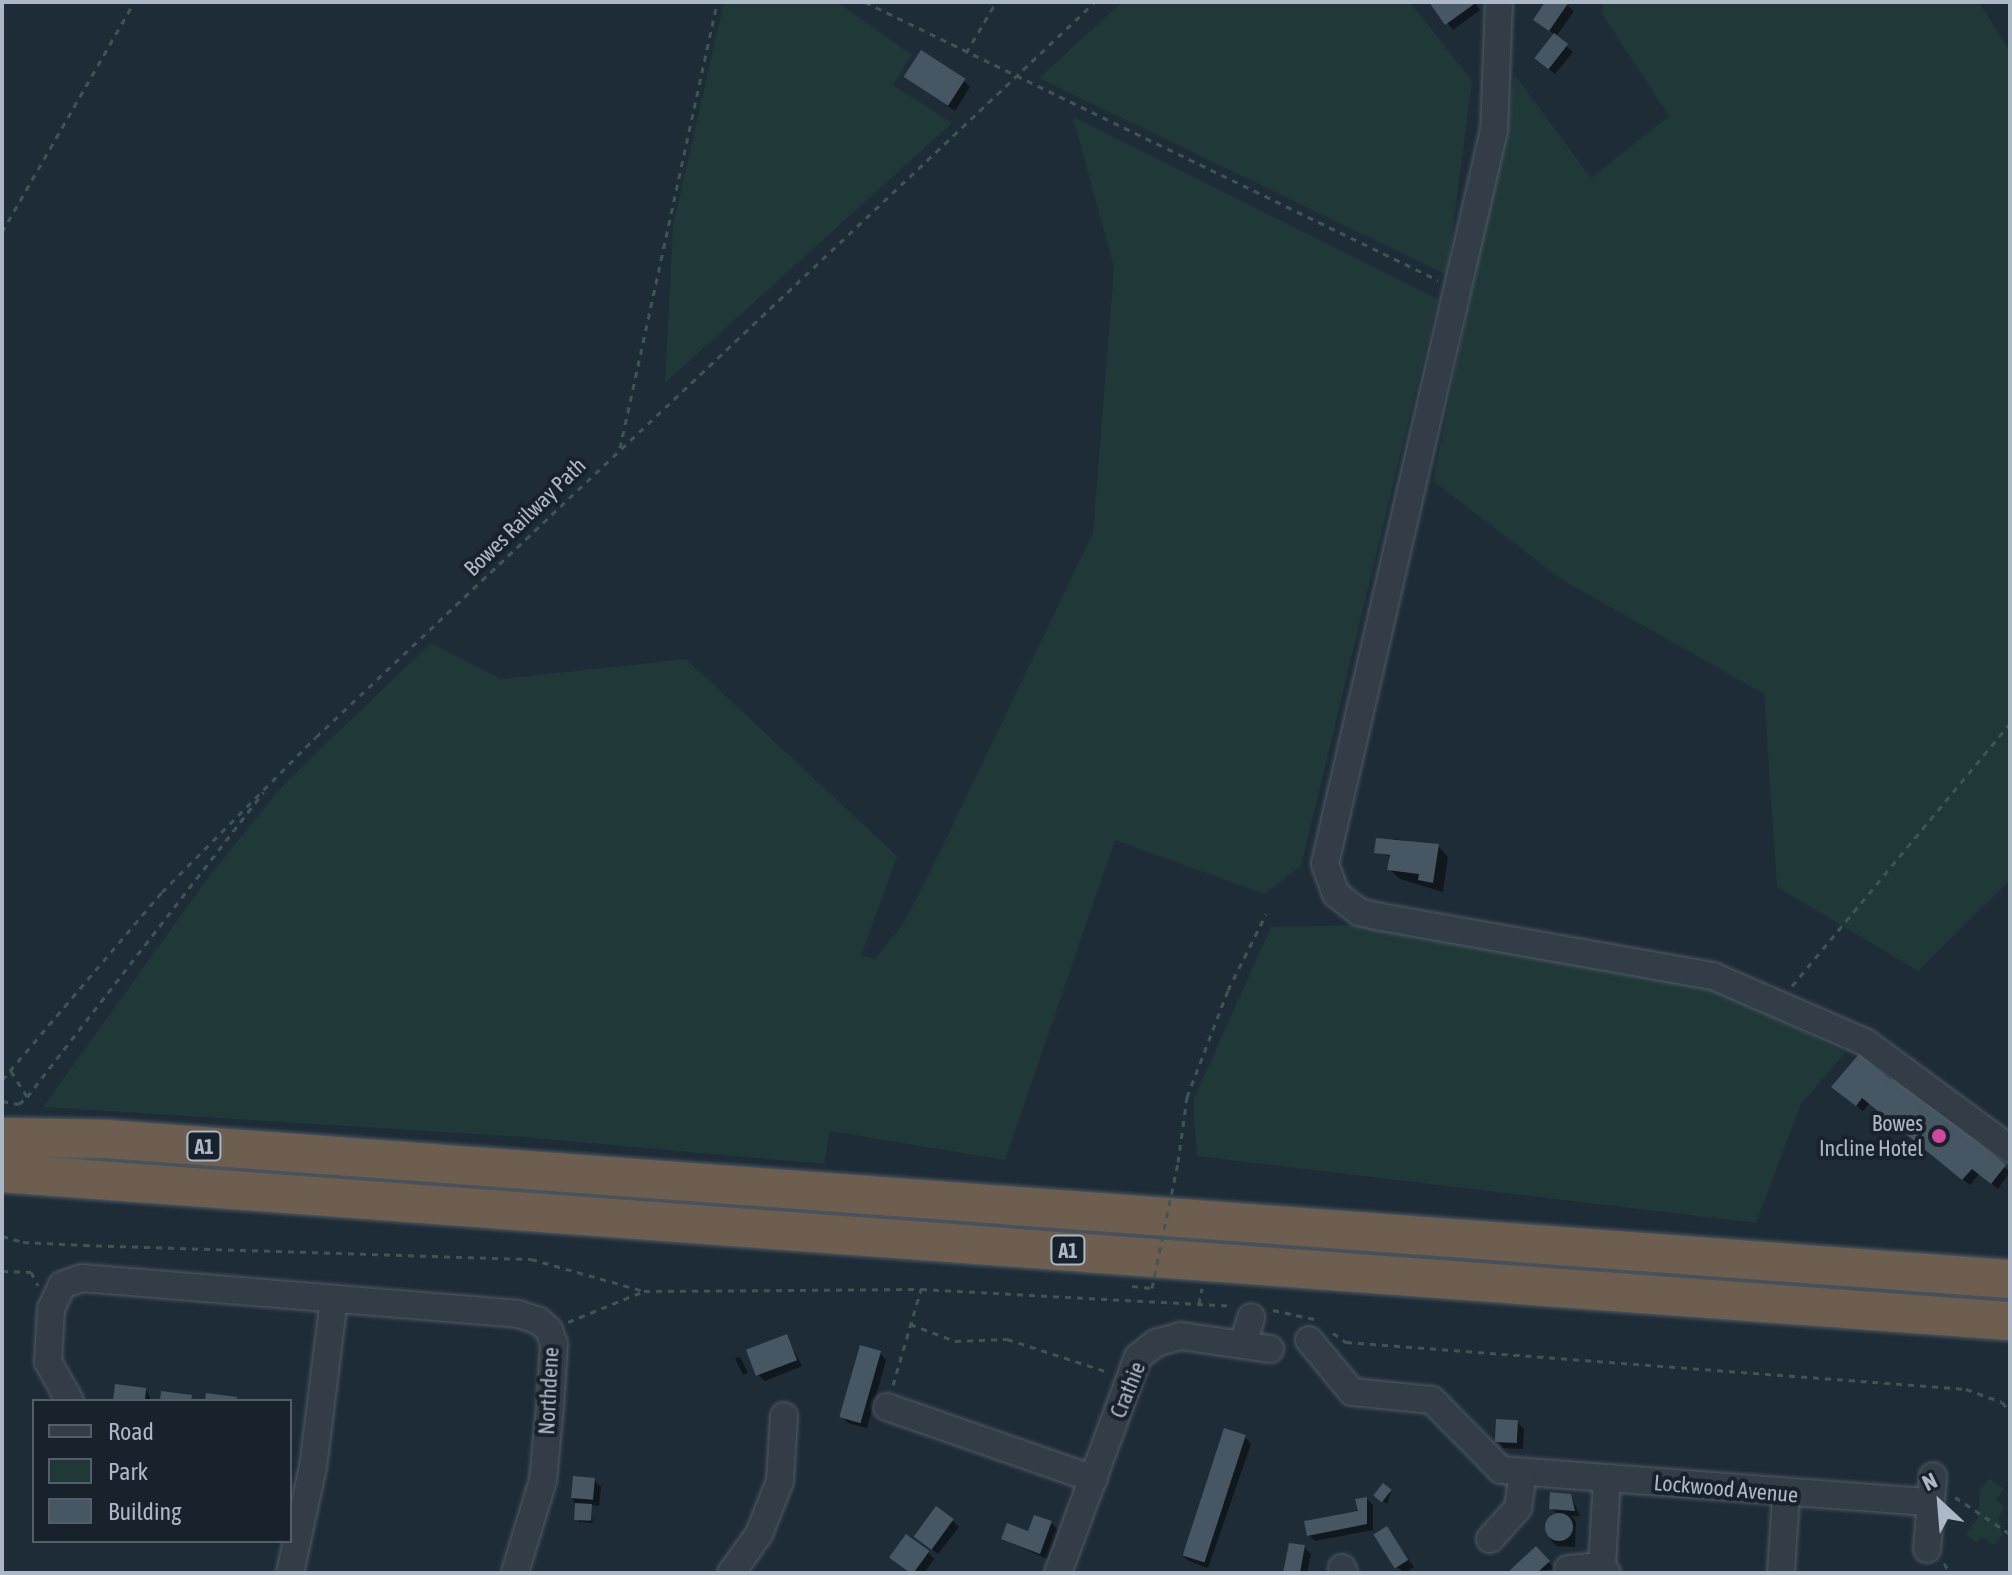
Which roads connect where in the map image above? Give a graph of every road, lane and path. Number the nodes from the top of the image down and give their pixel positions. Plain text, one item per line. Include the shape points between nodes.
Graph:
1 (134, 2) edge
2 (717, 2) edge
3 (865, 2) edge
4 (881, 2) edge
5 (996, 2) edge
6 (1095, 2) edge
7 (1499, 2) edge
8 (877, 8) junction
9 (966, 53) junction
10 (1015, 79) junction
11 (2, 232) edge
12 (1459, 290) junction
13 (619, 450) junction
14 (2010, 723) edge
15 (274, 780) junction
16 (1266, 914) dead end
17 (1780, 1002) junction
18 (10, 1070) junction
19 (2, 1080) edge
20 (2, 1101) edge
21 (15, 1110) edge
22 (2, 1137) edge
23 (106, 1139) junction
24 (2010, 1149) edge
25 (2, 1173) edge
26 (127, 1180) junction
27 (2, 1188) edge
28 (2, 1236) edge
29 (2, 1271) edge
30 (2010, 1272) edge
31 (1954, 1274) junction
32 (2010, 1279) edge
33 (1202, 1286) dead end
34 (1152, 1288) dead end
35 (921, 1289) junction
36 (644, 1291) junction
37 (334, 1299) junction
38 (1199, 1304) junction
39 (51, 1309) junction
40 (1254, 1311) junction
41 (2010, 1321) edge
42 (910, 1324) junction
43 (549, 1330) junction
44 (1309, 1340) dead end
45 (1243, 1344) junction
46 (1270, 1349) dead end
47 (1131, 1380) junction
48 (69, 1399) edge
49 (887, 1407) joint
50 (2010, 1412) edge
51 (784, 1416) dead end
52 (301, 1465) edge
53 (1523, 1474) junction
54 (1094, 1479) junction
55 (1607, 1479) junction
56 (1932, 1489) junction
57 (1786, 1495) junction
58 (2010, 1534) edge
59 (1490, 1539) dead end
60 (1927, 1549) dead end
61 (1568, 1569) dead end
62 (1604, 1570) edge
63 (290, 1573) edge
64 (515, 1573) edge
65 (731, 1573) edge
66 (1058, 1573) edge
67 (1781, 1573) edge

1 - 11 path
2 - 13 path
3 - 8 path
4 - 8 path
5 - 9 path
6 - 10 path, Bowes Railway Path
7 - 12 street via 1494,130
8 - 9 path
9 - 10 path
10 - 12 path
10 - 13 path, Bowes Railway Path
12 - 17 street via 1325,864 1336,894 1359,912 1713,976
13 - 15 path, Bowes Railway Path
14 - 17 path
15 - 18 path, Bowes Railway Path via 162,892
15 - 21 path
16 - 34 path, bridge via 1228,990 1187,1097
17 - 24 street via 1865,1042
18 - 19 path, Bowes Railway Path
18 - 21 path
20 - 21 path via 19,1104
21 - 23 highway, A1
22 - 23 highway, A1
23 - 31 highway, A1
25 - 26 highway, A1
26 - 27 highway, A1
26 - 41 highway, A1
28 - 36 path via 84,1245 531,1259
29 - 39 path via 31,1272
30 - 31 highway, A1
31 - 32 highway
33 - 38 path
35 - 36 path
35 - 38 path
35 - 42 path
36 - 43 path
37 - 39 street, Northdene via 82,1278 62,1285
37 - 43 street, Northdene via 518,1314
37 - 52 street
38 - 40 path
39 - 48 street via 48,1362
40 - 45 street
40 - 50 path via 1317,1317 1346,1342 1966,1389 2002,1402
42 - 47 path via 955,1341 1007,1339
42 - 49 path
43 - 64 street, Northdene via 554,1344 543,1480
44 - 53 street, Lockwood Avenue via 1352,1392 1432,1400 1501,1470
45 - 46 street, Crathie
45 - 47 street, Crathie via 1181,1336 1156,1343 1138,1357
47 - 54 street, Crathie
49 - 54 street
51 - 65 street via 780,1481 759,1534
52 - 63 street
53 - 55 street, Lockwood Avenue
53 - 59 street via 1518,1508
54 - 66 street, Crathie
55 - 57 street, Lockwood Avenue
55 - 62 street
56 - 57 street, Lockwood Avenue
56 - 58 path via 1960,1496
56 - 60 street
57 - 67 street
61 - 62 street

